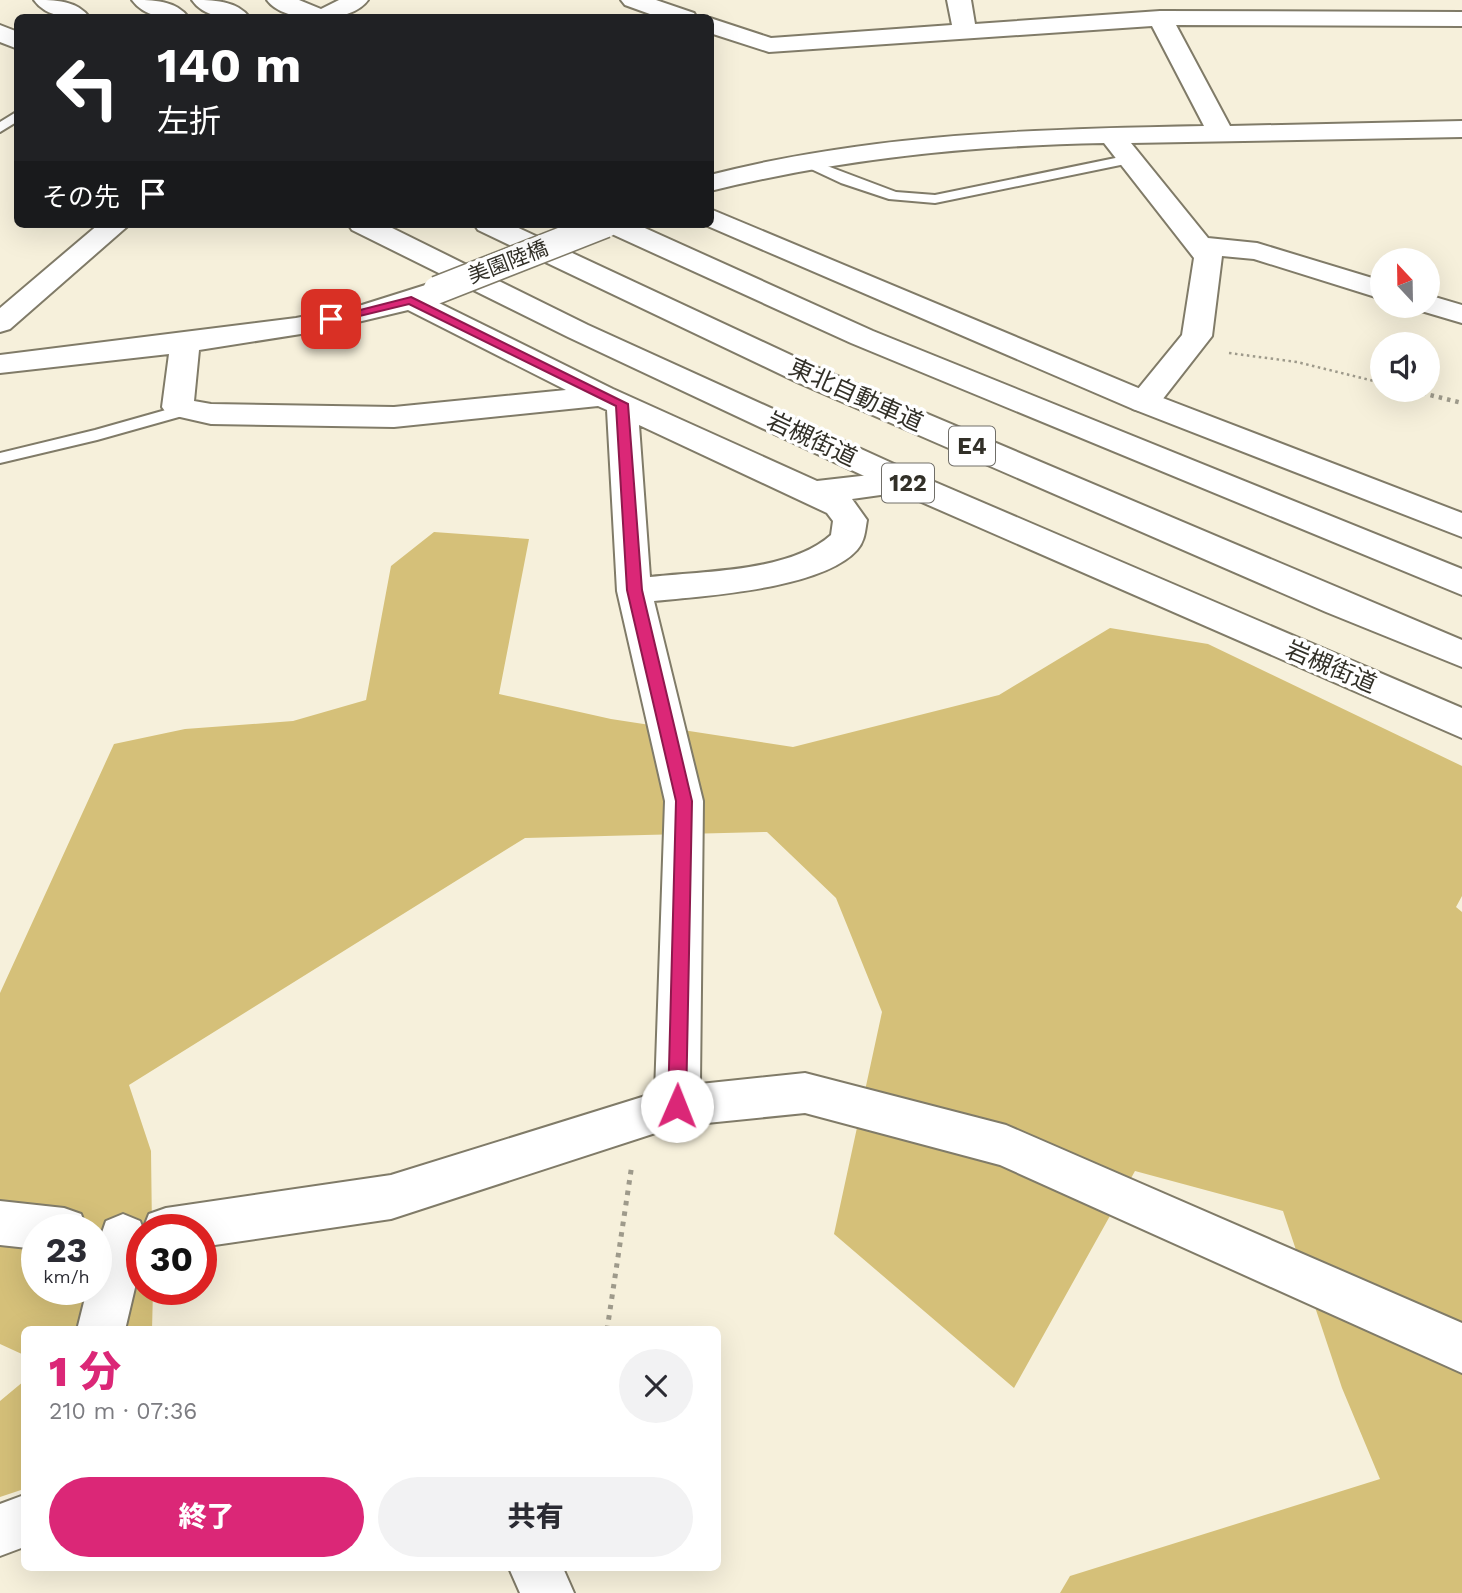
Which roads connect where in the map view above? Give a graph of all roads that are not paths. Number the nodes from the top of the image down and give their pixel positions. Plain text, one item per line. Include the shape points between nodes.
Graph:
1 (46, 0) edge
2 (144, 0) edge
3 (204, 0) edge
4 (279, 0) edge
5 (356, 0) edge
6 (633, 0) edge
7 (958, 0) edge
8 (72, 14) edge
9 (170, 14) edge
10 (231, 14) edge
11 (312, 14) edge
12 (330, 14) edge
13 (675, 14) edge
14 (1160, 18) junction
15 (1462, 19) edge
16 (714, 26) edge
17 (965, 33) junction
18 (1462, 129) edge
19 (1221, 133) junction
20 (1111, 135) junction
21 (1130, 159) junction
22 (801, 161) junction
23 (714, 182) edge
24 (714, 219) edge
25 (111, 228) edge
26 (370, 228) edge
27 (496, 228) edge
28 (595, 228) edge
29 (622, 228) edge
30 (1200, 246) junction
31 (1370, 286) edge
32 (424, 295) junction
33 (1440, 308) edge
34 (1462, 314) edge
35 (0, 323) edge
36 (185, 343) junction
37 (0, 364) edge
38 (612, 400) junction
39 (1144, 402) junction
40 (187, 409) junction
41 (0, 458) edge
42 (905, 482) junction
43 (813, 492) junction
44 (1462, 526) edge
45 (1462, 583) edge
46 (634, 590) junction
47 (1462, 654) edge
48 (1462, 724) edge
49 (658, 1112) junction
50 (217, 1222) edge
51 (0, 1223) edge
52 (21, 1225) edge
53 (126, 1253) edge
54 (102, 1326) edge
55 (1462, 1348) edge
56 (21, 1522) edge
57 (0, 1530) edge
58 (537, 1571) edge
59 (547, 1593) edge

1 - 8 main road
2 - 9 main road
3 - 10 main road
4 - 11 main road
5 - 12 main road
6 - 13 main road
7 - 17 main road
14 - 15 main road
14 - 17 main road
14 - 19 main road
16 - 17 main road via 769,44
18 - 19 main road
19 - 20 main road
20 - 21 main road
20 - 22 main road via 1000,139
21 - 22 lane via 935,200 894,196
21 - 30 main road
22 - 23 main road
24 - 39 main road
25 - 35 main road
26 - 42 main road, 岩槻街道 / 122 via 578,331
27 - 47 main road, 東北自動車道 / E4 via 810,376
28 - 32 main road, 美園陸橋, bridge
29 - 45 main road, E4 via 862,337
30 - 31 main road via 1257,251
30 - 39 main road via 1208,257 1197,336
32 - 36 main road, 美園陸橋 via 304,326
32 - 38 main road
33 - 34 main road
36 - 37 main road, 美園陸橋
36 - 40 main road via 178,407
38 - 40 main road via 394,417 211,414
38 - 43 main road
38 - 46 main road
39 - 44 main road
40 - 41 lane
42 - 43 main road
42 - 48 main road, 岩槻街道 / 122
43 - 46 main road via 839,505 850,520 846,540 831,556 782,573
46 - 49 main road via 684,801
49 - 50 main road via 391,1197
49 - 55 main road via 805,1093 1006,1146
51 - 52 main road
53 - 54 main road
56 - 57 main road
58 - 59 main road

